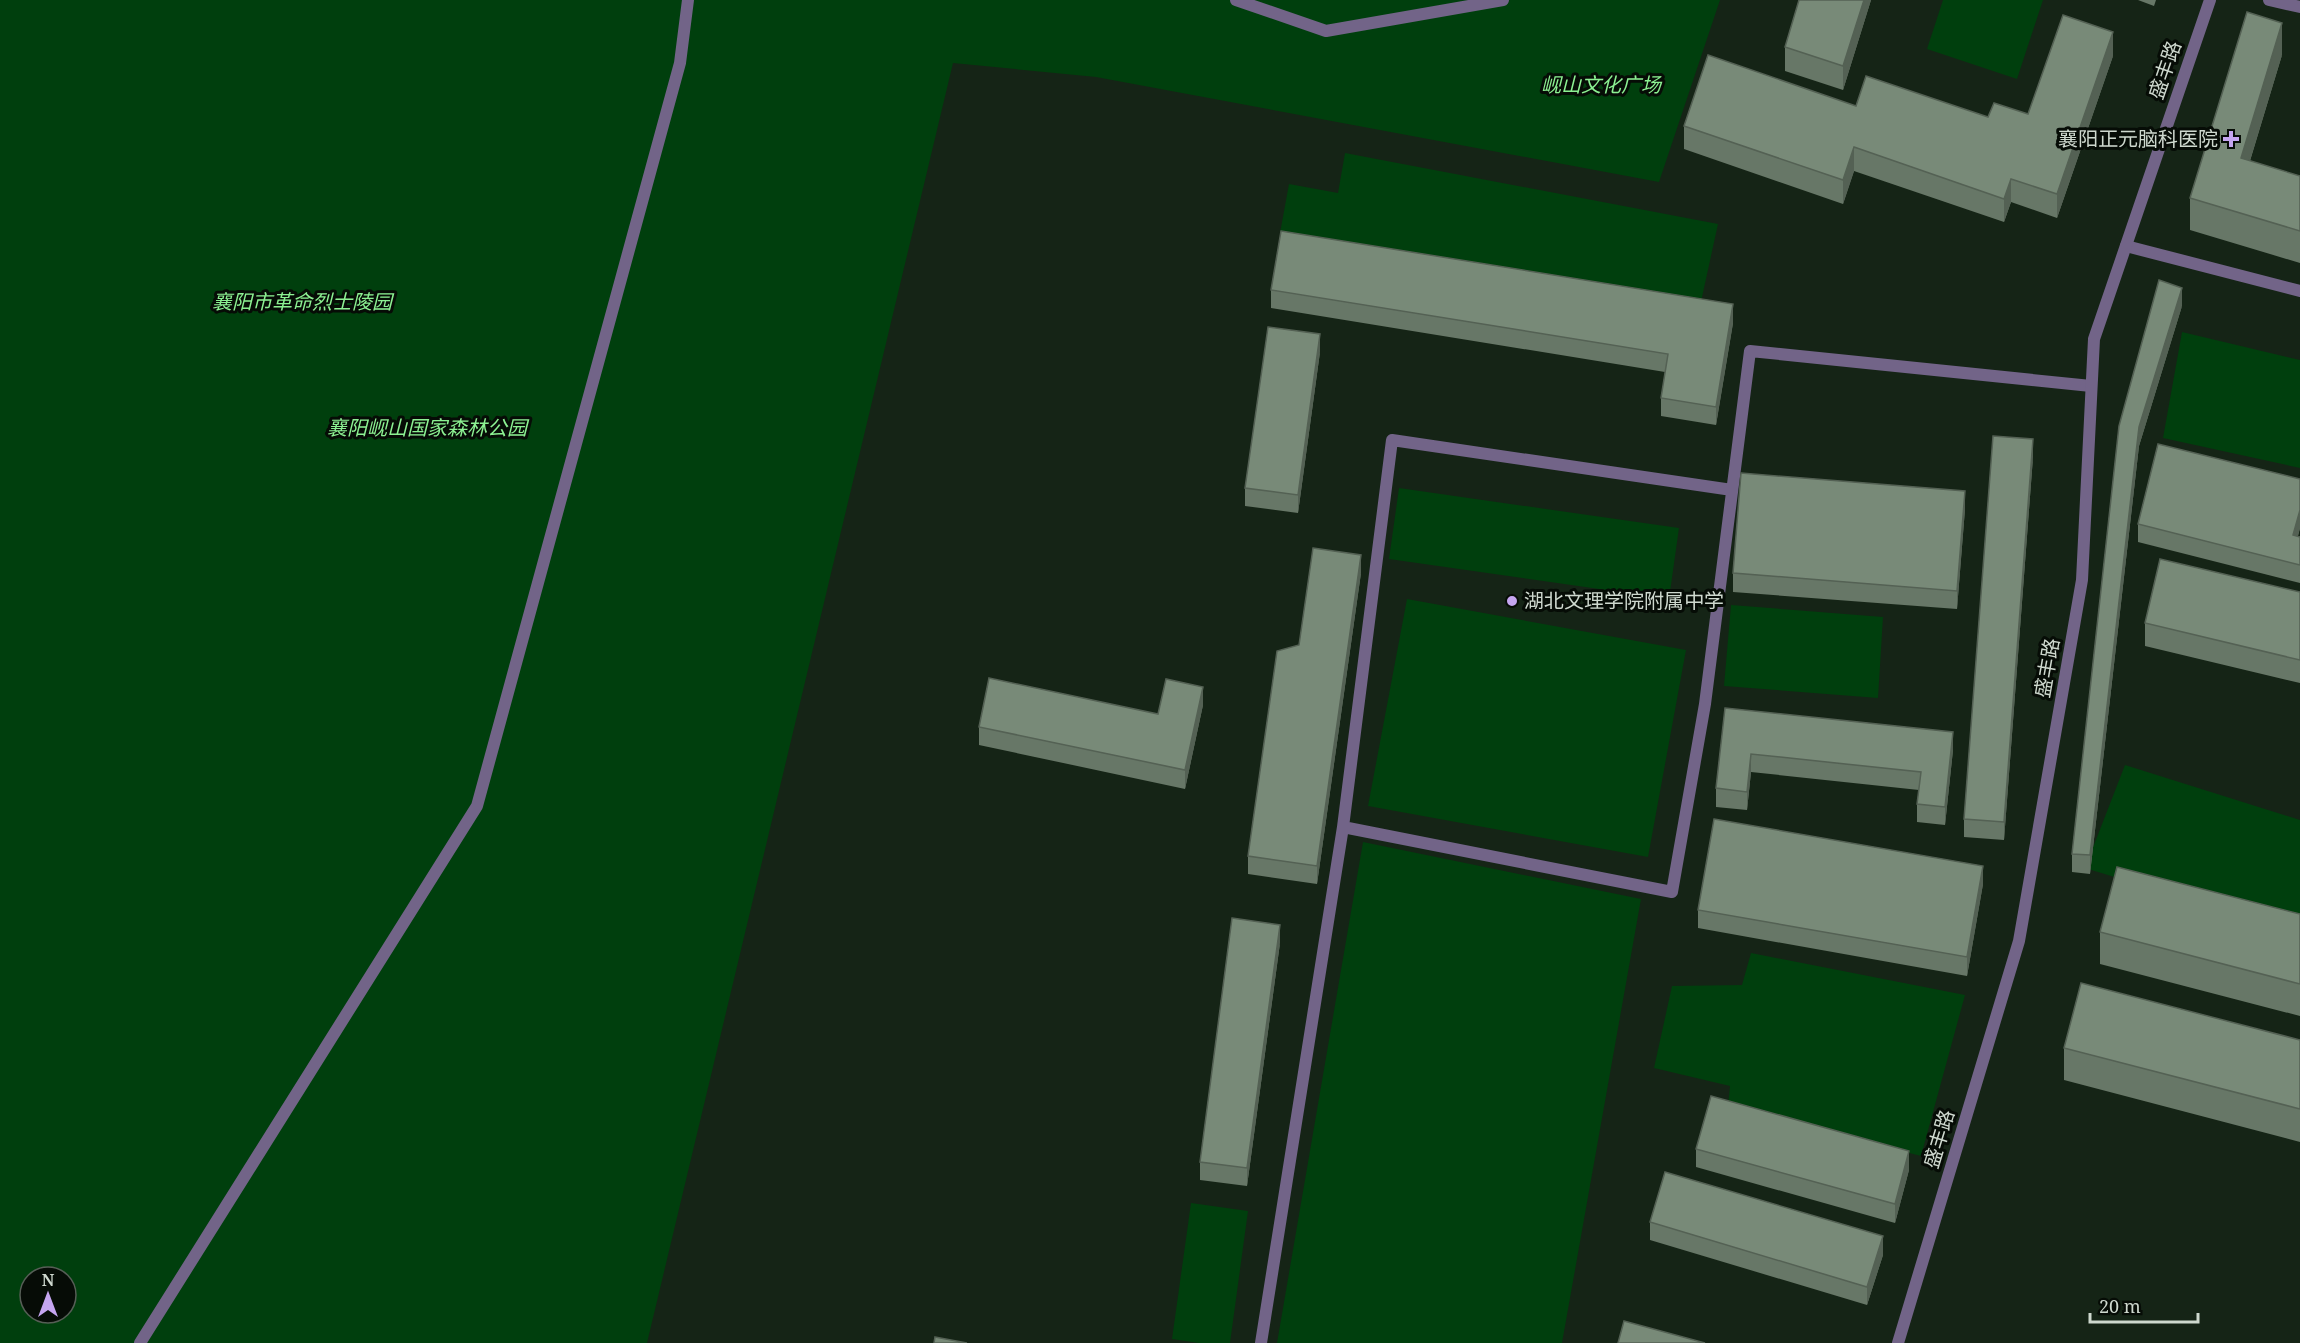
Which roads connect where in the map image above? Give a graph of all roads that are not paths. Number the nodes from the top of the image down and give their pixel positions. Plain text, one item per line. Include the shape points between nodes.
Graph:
1 (688, 0) edge
2 (1236, 0) edge
3 (1503, 0) edge
4 (2210, 0) edge
5 (2269, 0) edge
6 (2300, 7) edge
7 (2126, 246) junction
8 (2300, 291) edge
9 (2091, 386) junction
10 (1732, 490) junction
11 (1343, 827) junction
12 (140, 1343) edge
13 (1261, 1343) edge
14 (1898, 1343) edge

1 - 12 street via 680,63 477,806
2 - 3 street via 1326,31
4 - 7 street, 盛丰路
5 - 6 street
7 - 8 street
7 - 9 street, 盛丰路 via 2094,339
9 - 10 street via 1750,351
9 - 14 street, 盛丰路 via 2082,579 2019,940
10 - 11 street via 1392,440
10 - 11 street via 1705,704 1671,892
11 - 13 street

